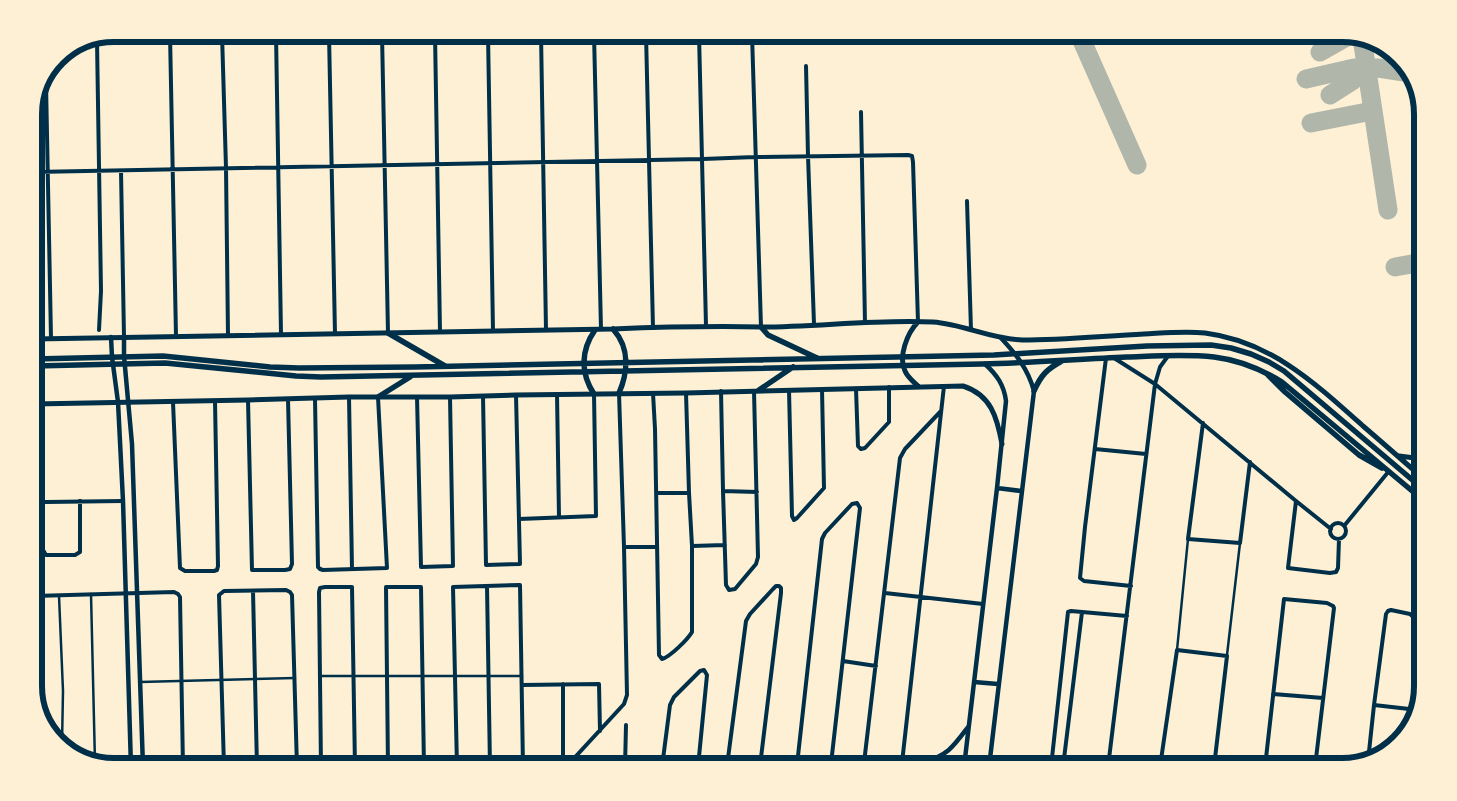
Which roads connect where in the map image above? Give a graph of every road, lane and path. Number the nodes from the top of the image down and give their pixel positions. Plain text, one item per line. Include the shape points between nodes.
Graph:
1 (170, 42) edge
2 (222, 42) edge
3 (276, 42) edge
4 (329, 42) edge
5 (382, 42) edge
6 (435, 42) edge
7 (488, 42) edge
8 (541, 42) edge
9 (594, 42) edge
10 (646, 42) edge
11 (699, 42) edge
12 (752, 42) edge
13 (97, 45) edge
14 (806, 66) dead end
15 (46, 92) edge
16 (861, 112) dead end
17 (862, 155) junction
18 (808, 156) junction
19 (755, 157) junction
20 (702, 159) junction
21 (649, 160) junction
22 (596, 161) junction
23 (543, 162) junction
24 (490, 163) junction
25 (437, 164) junction
26 (385, 165) junction
27 (332, 166) junction
28 (226, 168) junction
29 (278, 168) junction
30 (172, 169) junction
31 (43, 171) edge
32 (48, 171) junction
33 (99, 171) junction
34 (121, 171) junction
35 (967, 201) dead end
36 (918, 322) junction
37 (865, 323) junction
38 (814, 324) junction
39 (706, 326) junction
40 (761, 327) junction
41 (653, 328) junction
42 (598, 329) junction
43 (613, 329) junction
44 (100, 330) dead end
45 (546, 330) junction
46 (971, 330) junction
47 (493, 331) junction
48 (440, 332) junction
49 (388, 333) junction
50 (281, 334) junction
51 (335, 334) junction
52 (176, 336) junction
53 (228, 336) junction
54 (111, 337) junction
55 (124, 337) junction
56 (43, 338) edge
57 (52, 338) junction
58 (1001, 338) junction
59 (1015, 354) junction
60 (124, 356) junction
61 (903, 356) junction
62 (1168, 356) junction
63 (112, 357) junction
64 (1106, 358) junction
65 (1114, 358) junction
66 (43, 359) edge
67 (819, 359) junction
68 (1063, 360) junction
69 (626, 362) junction
70 (1022, 362) junction
71 (584, 363) junction
72 (113, 364) junction
73 (125, 364) junction
74 (985, 364) junction
75 (903, 365) junction
76 (43, 366) edge
77 (445, 366) junction
78 (794, 367) junction
79 (626, 371) junction
80 (584, 372) junction
81 (412, 376) junction
82 (1155, 384) junction
83 (944, 386) junction
84 (889, 387) junction
85 (919, 387) junction
86 (822, 389) junction
87 (856, 389) junction
88 (789, 390) junction
89 (721, 391) junction
90 (757, 391) junction
91 (1034, 391) junction
92 (686, 392) junction
93 (619, 393) junction
94 (653, 393) junction
95 (516, 394) junction
96 (557, 394) junction
97 (594, 394) junction
98 (483, 396) junction
99 (349, 397) junction
100 (378, 397) junction
101 (417, 397) junction
102 (450, 397) junction
103 (288, 399) junction
104 (315, 399) junction
105 (248, 400) junction
106 (214, 401) junction
107 (118, 402) junction
108 (129, 402) junction
109 (174, 402) junction
110 (43, 404) edge
111 (942, 410) junction
112 (1204, 423) junction
113 (1002, 444) junction
114 (1095, 449) junction
115 (1146, 454) junction
116 (1397, 456) junction
117 (1414, 458) edge
118 (1250, 462) junction
119 (1414, 470) edge
120 (1389, 471) junction
121 (1414, 481) edge
122 (998, 488) junction
123 (723, 491) junction
124 (1021, 491) junction
125 (757, 492) junction
126 (1414, 492) edge
127 (656, 493) junction
128 (689, 493) junction
129 (80, 501) junction
130 (123, 501) junction
131 (1296, 501) junction
132 (43, 504) edge
133 (559, 517) junction
134 (519, 519) junction
135 (1344, 526) junction
136 (1331, 529) junction
137 (1188, 538) junction
138 (1339, 539) junction
139 (1240, 543) junction
140 (725, 545) junction
141 (692, 546) junction
142 (624, 547) junction
143 (657, 547) junction
144 (43, 550) edge
145 (352, 569) junction
146 (487, 586) junction
147 (1131, 586) junction
148 (253, 591) junction
149 (885, 593) junction
150 (91, 594) junction
151 (125, 594) junction
152 (137, 594) junction
153 (59, 595) junction
154 (43, 596) edge
155 (920, 596) junction
156 (983, 604) junction
157 (1082, 612) junction
158 (1128, 616) junction
159 (1414, 618) edge
160 (1176, 650) junction
161 (1227, 656) junction
162 (843, 661) junction
163 (876, 666) junction
164 (320, 676) junction
165 (354, 676) junction
166 (386, 676) junction
167 (422, 676) junction
168 (455, 676) junction
169 (488, 676) junction
170 (522, 676) junction
171 (295, 678) junction
172 (256, 679) junction
173 (222, 680) junction
174 (181, 681) junction
175 (140, 682) junction
176 (974, 682) junction
177 (522, 684) junction
178 (563, 684) junction
179 (998, 684) junction
180 (1274, 694) junction
181 (1323, 698) junction
182 (1374, 705) junction
183 (1411, 709) edge
184 (626, 725) dead end
185 (969, 726) junction
186 (600, 731) junction
187 (62, 736) edge
188 (1369, 753) edge
189 (95, 756) edge
190 (131, 758) edge
191 (143, 758) edge
192 (183, 758) edge
193 (224, 758) edge
194 (257, 758) edge
195 (297, 758) edge
196 (322, 758) edge
197 (355, 758) edge
198 (388, 758) edge
199 (424, 758) edge
200 (457, 758) edge
201 (490, 758) edge
202 (523, 758) edge
203 (565, 758) edge
204 (574, 758) edge
205 (625, 758) edge
206 (663, 758) edge
207 (699, 758) edge
208 (728, 758) edge
209 (761, 758) edge
210 (798, 758) edge
211 (832, 758) edge
212 (865, 758) edge
213 (902, 758) edge
214 (939, 758) edge
215 (965, 758) edge
216 (991, 758) edge
217 (1052, 758) edge
218 (1064, 758) edge
219 (1109, 758) edge
220 (1161, 758) edge
221 (1215, 758) edge
222 (1266, 758) edge
223 (1316, 758) edge

1 - 30 street
2 - 28 street
3 - 29 street
4 - 27 street
5 - 26 street
6 - 25 street
7 - 24 street
8 - 23 street
9 - 22 street
10 - 21 street
11 - 20 street
12 - 19 street
13 - 33 street
14 - 18 street
15 - 32 street
16 - 17 street
17 - 18 street
17 - 36 street via 912,156
17 - 37 street
18 - 19 street
18 - 38 street
19 - 20 street
19 - 40 street
20 - 21 street
20 - 39 street
21 - 22 street
21 - 41 street
22 - 23 street
22 - 42 street
23 - 24 street
23 - 45 street
24 - 25 street
24 - 47 street
25 - 26 street
25 - 48 street
26 - 27 street
26 - 49 street
27 - 29 street
27 - 51 street
28 - 29 street
28 - 30 street
28 - 53 street
29 - 50 street
30 - 34 street
30 - 52 street
31 - 32 street
32 - 33 street
32 - 57 street
33 - 34 street
33 - 44 street
34 - 55 street
35 - 46 street
36 - 37 main road
36 - 46 main road
36 - 61 main road via 907,340
37 - 38 main road
38 - 40 main road
39 - 40 main road
39 - 41 main road
40 - 67 main road via 764,332
41 - 43 main road
42 - 43 main road
42 - 45 main road
42 - 71 main road via 586,345
43 - 69 main road via 623,342
45 - 47 main road
46 - 58 main road
47 - 48 main road
48 - 49 main road
49 - 51 main road
49 - 77 main road
50 - 51 main road
50 - 53 main road
52 - 53 main road
52 - 55 main road
54 - 55 main road
54 - 57 main road
54 - 63 street
55 - 60 street
56 - 57 main road
58 - 59 street
58 - 116 main road via 1029,340 1190,332 1242,341 1289,365
59 - 61 main road
59 - 70 street
59 - 121 main road via 1210,345 1251,354 1284,371
60 - 63 main road
60 - 73 street
60 - 77 main road via 163,356 299,368
61 - 67 main road
61 - 75 main road
62 - 65 main road
62 - 82 street via 1160,367
62 - 120 main road via 1223,358 1265,372 1358,455
63 - 66 main road
63 - 72 street
64 - 65 main road
64 - 68 main road
64 - 114 street
65 - 82 street
67 - 69 main road
68 - 70 main road
68 - 91 main road via 1041,376
69 - 71 main road
69 - 79 main road
70 - 74 main road
70 - 91 street
71 - 77 main road
71 - 80 main road
72 - 73 main road
72 - 76 main road
72 - 107 street
73 - 81 main road via 165,363 296,376
73 - 108 street
74 - 75 main road
74 - 113 street via 1005,391
75 - 78 main road
75 - 85 main road
78 - 79 main road
78 - 90 main road
79 - 80 main road
79 - 93 main road
80 - 81 main road
80 - 97 main road
81 - 100 main road
82 - 112 street
82 - 115 street
83 - 85 main road
83 - 111 street
83 - 113 main road via 962,386 982,397 996,418
84 - 85 main road
84 - 87 main road
84 - 87 street via 888,422 861,449 858,446
86 - 87 main road
86 - 88 main road
86 - 88 street via 823,489 794,520
88 - 90 main road
89 - 90 main road
89 - 92 main road
89 - 123 street
90 - 125 street
91 - 124 street
92 - 94 main road
92 - 128 street
93 - 94 main road
93 - 97 main road
93 - 142 street
94 - 127 street
95 - 96 main road
95 - 98 main road
95 - 134 street
96 - 97 main road
96 - 133 street
97 - 133 street via 596,516
98 - 102 main road
98 - 134 street via 486,565 520,564
99 - 100 main road
99 - 104 main road
99 - 145 street
100 - 101 main road
100 - 145 street via 387,568
101 - 102 main road
101 - 102 street via 421,566 453,566
103 - 104 main road
103 - 105 main road
103 - 105 street via 292,564 285,570 252,570
104 - 145 street via 318,567
105 - 106 main road
106 - 109 main road
106 - 109 street via 218,566 217,570 185,571 180,566
107 - 108 main road
107 - 110 main road
107 - 130 street
108 - 109 main road
108 - 152 street
111 - 149 street via 905,449 899,463
111 - 155 street
112 - 118 street
112 - 137 street
113 - 122 street
114 - 115 street
114 - 147 street via 1081,580
115 - 147 street
116 - 117 main road
116 - 119 main road
118 - 131 street
118 - 139 street
120 - 126 main road
120 - 135 street
122 - 124 street
122 - 156 street
123 - 125 street
123 - 140 street
124 - 179 street
125 - 140 street via 758,561 735,589 729,590 726,585
127 - 128 street
127 - 143 street
128 - 141 street
129 - 130 street
129 - 132 street
129 - 144 street via 80,552 75,555 46,554
130 - 151 street
131 - 136 street
131 - 138 street via 1288,568 1336,572
133 - 134 street
135 - 136 street via 1337,523
135 - 138 street via 1346,534
136 - 138 street via 1332,536
137 - 139 street
137 - 160 street
139 - 161 street
140 - 141 street
141 - 143 street via 691,633 667,658 662,659 659,655
142 - 143 street
142 - 186 street via 627,695 624,704
146 - 168 street via 453,587
146 - 169 street
146 - 170 street via 520,585
147 - 158 street
148 - 171 street via 286,590 292,595
148 - 172 street
148 - 173 street via 220,593
149 - 155 street
149 - 163 street
150 - 151 street
150 - 153 street
150 - 189 street
151 - 152 street
151 - 190 street
152 - 174 street via 174,592 180,597
152 - 175 street
153 - 154 street
153 - 187 street
155 - 156 street
155 - 213 street
156 - 176 street
157 - 158 street
157 - 217 street via 1069,611
157 - 218 street
158 - 219 street
159 - 182 street via 1391,610 1386,614
160 - 161 street
160 - 220 street
161 - 221 street
162 - 163 street
162 - 210 street via 860,508 857,502 823,537
162 - 211 street
163 - 212 street
164 - 165 street
164 - 165 street via 319,592 325,587 352,587
164 - 196 street
165 - 166 street
165 - 197 street
166 - 167 street
166 - 167 street via 386,587 421,587
166 - 198 street
167 - 168 street
167 - 199 street
168 - 169 street
168 - 200 street
169 - 170 street
169 - 201 street
170 - 177 street
171 - 172 street
171 - 195 street
172 - 173 street
172 - 194 street
173 - 174 street
173 - 193 street
174 - 175 street
174 - 192 street
175 - 191 street
176 - 179 street
176 - 185 street
177 - 178 street
177 - 202 street
178 - 186 street via 600,685
178 - 203 street
179 - 216 street
180 - 181 street
180 - 181 street via 1284,598 1333,606
180 - 222 street
181 - 223 street
182 - 183 street
182 - 188 street
184 - 205 street
185 - 214 street
185 - 215 street
186 - 204 street
206 - 207 street via 670,705 674,697 704,670 707,674
208 - 209 street via 746,619 779,586 781,592

